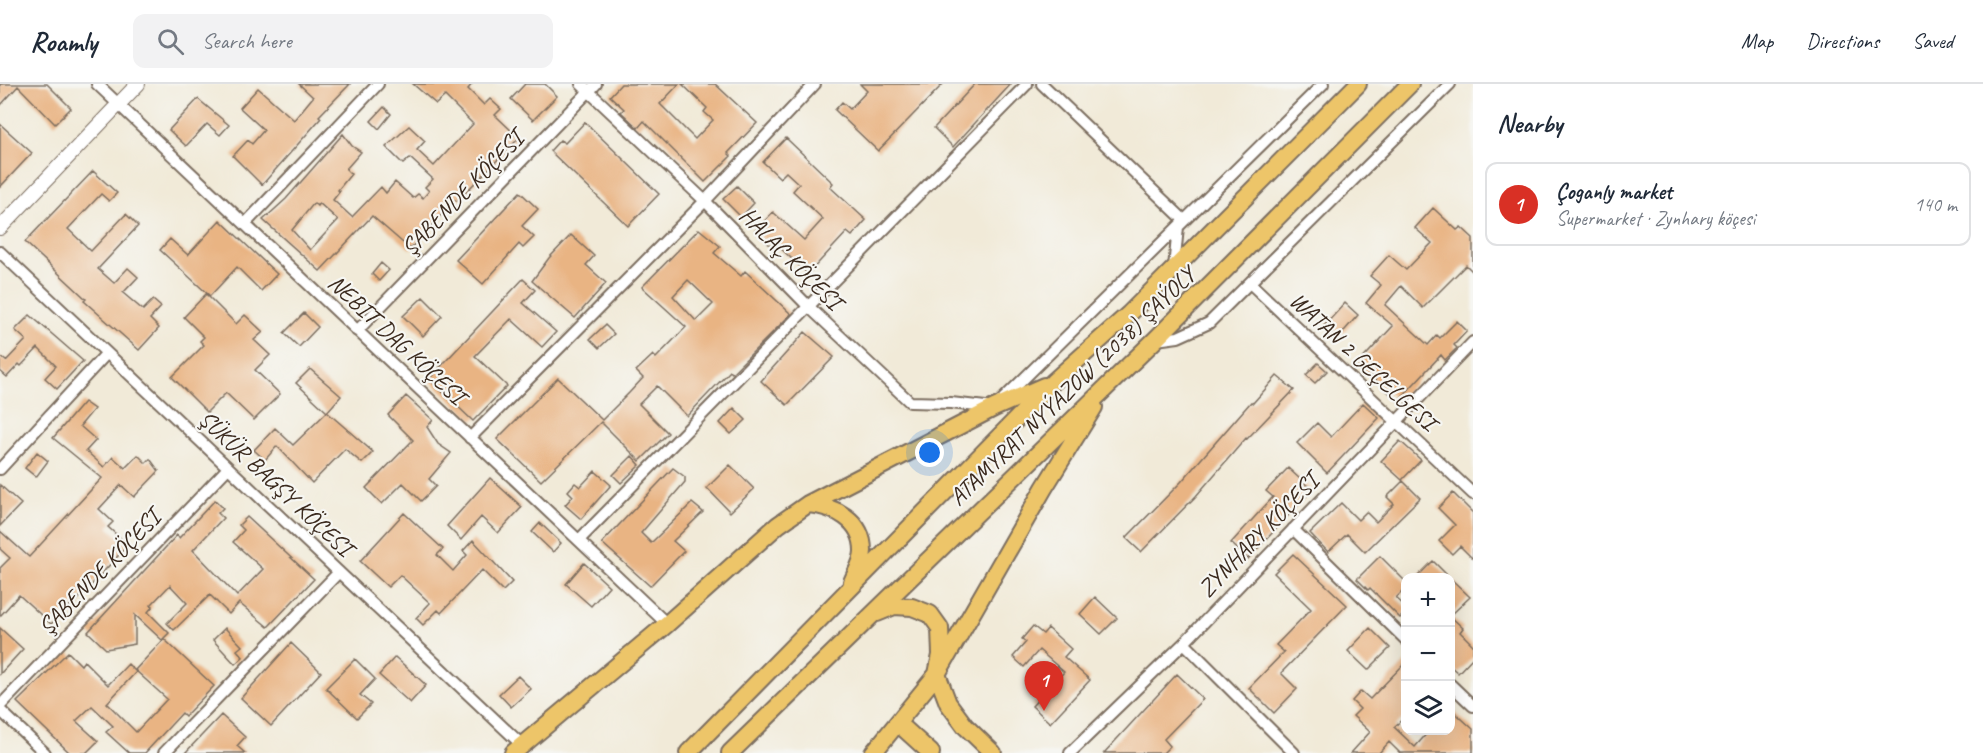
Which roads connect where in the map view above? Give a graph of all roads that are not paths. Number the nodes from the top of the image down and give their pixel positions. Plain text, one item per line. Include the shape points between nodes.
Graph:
1 (97, 84) edge
2 (138, 84) edge
3 (378, 84) edge
4 (815, 84) edge
5 (1027, 84) edge
6 (1042, 84) edge
7 (1323, 84) edge
8 (1358, 84) edge
9 (1410, 84) edge
10 (1450, 84) edge
11 (589, 86) edge
12 (119, 105) junction
13 (705, 201) junction
14 (1181, 223) junction
15 (245, 224) junction
16 (0, 228) edge
17 (0, 252) edge
18 (1174, 270) junction
19 (1250, 283) junction
20 (808, 306) junction
21 (357, 331) junction
22 (1155, 340) junction
23 (1473, 342) edge
24 (107, 353) junction
25 (1053, 382) junction
26 (1107, 385) junction
27 (994, 408) junction
28 (1396, 421) junction
29 (470, 438) junction
30 (228, 468) junction
31 (0, 469) edge
32 (1473, 494) edge
33 (808, 504) junction
34 (1293, 529) junction
35 (579, 540) junction
36 (339, 572) junction
37 (846, 594) junction
38 (871, 615) junction
39 (667, 624) junction
40 (1401, 635) edge
41 (1184, 643) junction
42 (937, 674) junction
43 (1455, 689) edge
44 (1473, 706) edge
45 (0, 708) edge
46 (898, 723) junction
47 (518, 749) edge
48 (45, 753) edge
49 (164, 753) edge
50 (688, 753) edge
51 (730, 753) edge
52 (873, 753) edge
53 (931, 753) edge
54 (993, 753) edge
55 (1070, 753) edge
56 (1294, 753) edge

1 - 12 street, NEBIT DAG KÖÇESI
2 - 12 street
3 - 15 street
4 - 13 street
5 - 20 street
6 - 14 street
7 - 14 street
8 - 18 main road, ATAMYRAT NYÝAZOW (2038) ŞAÝOLY
9 - 22 main road, ATAMYRAT NYÝAZOW (2038) ŞAÝOLY
10 - 19 street
11 - 13 street, HALAÇ KÖÇESI
11 - 21 street, ŞABENDE KÖÇESI
12 - 15 street, NEBIT DAG KÖÇESI
12 - 16 street
13 - 20 street, HALAÇ KÖÇESI
13 - 29 street
14 - 18 street
14 - 27 street
15 - 21 street, NEBIT DAG KÖÇESI
17 - 24 street, ŞÜKÜR BAGŞY KÖÇESI
18 - 25 main road, ATAMYRAT NYÝAZOW (2038) ŞAÝOLY
19 - 22 street via 1209,323 1178,337
19 - 28 street, WATAN 2 GEÇELGESI
20 - 27 street, HALAÇ KÖÇESI via 910,402
20 - 35 street
21 - 29 street, NEBIT DAG KÖÇESI
22 - 26 main road, ATAMYRAT NYÝAZOW (2038) ŞAÝOLY
23 - 28 street, ZYNHARY KÖÇESI
24 - 30 street, ŞÜKÜR BAGŞY KÖÇESI
24 - 31 street
25 - 27 main road
25 - 37 main road, ATAMYRAT NYÝAZOW (2038) ŞAÝOLY
26 - 38 main road, ATAMYRAT NYÝAZOW (2038) ŞAÝOLY
26 - 42 main road
27 - 33 main road
28 - 32 street, WATAN 2 GEÇELGESI
28 - 34 street, ZYNHARY KÖÇESI
29 - 35 street, NEBIT DAG KÖÇESI
30 - 36 street, ŞÜKÜR BAGŞY KÖÇESI
30 - 45 street, ŞABENDE KÖÇESI
33 - 37 main road via 824,505 842,513 861,539 861,561
33 - 39 main road via 778,525
34 - 40 street
34 - 41 street, ZYNHARY KÖÇESI
35 - 39 street, NEBIT DAG KÖÇESI
36 - 47 street, ŞÜKÜR BAGŞY KÖÇESI
36 - 49 street
37 - 50 main road, ATAMYRAT NYÝAZOW (2038) ŞAÝOLY
38 - 42 main road via 894,606 930,614 940,628
38 - 51 main road, ATAMYRAT NYÝAZOW (2038) ŞAÝOLY
39 - 47 main road
41 - 55 street, ZYNHARY KÖÇESI
41 - 56 street
42 - 46 main road
42 - 54 main road via 948,703
43 - 44 street
45 - 48 street
46 - 52 main road
46 - 53 main road

